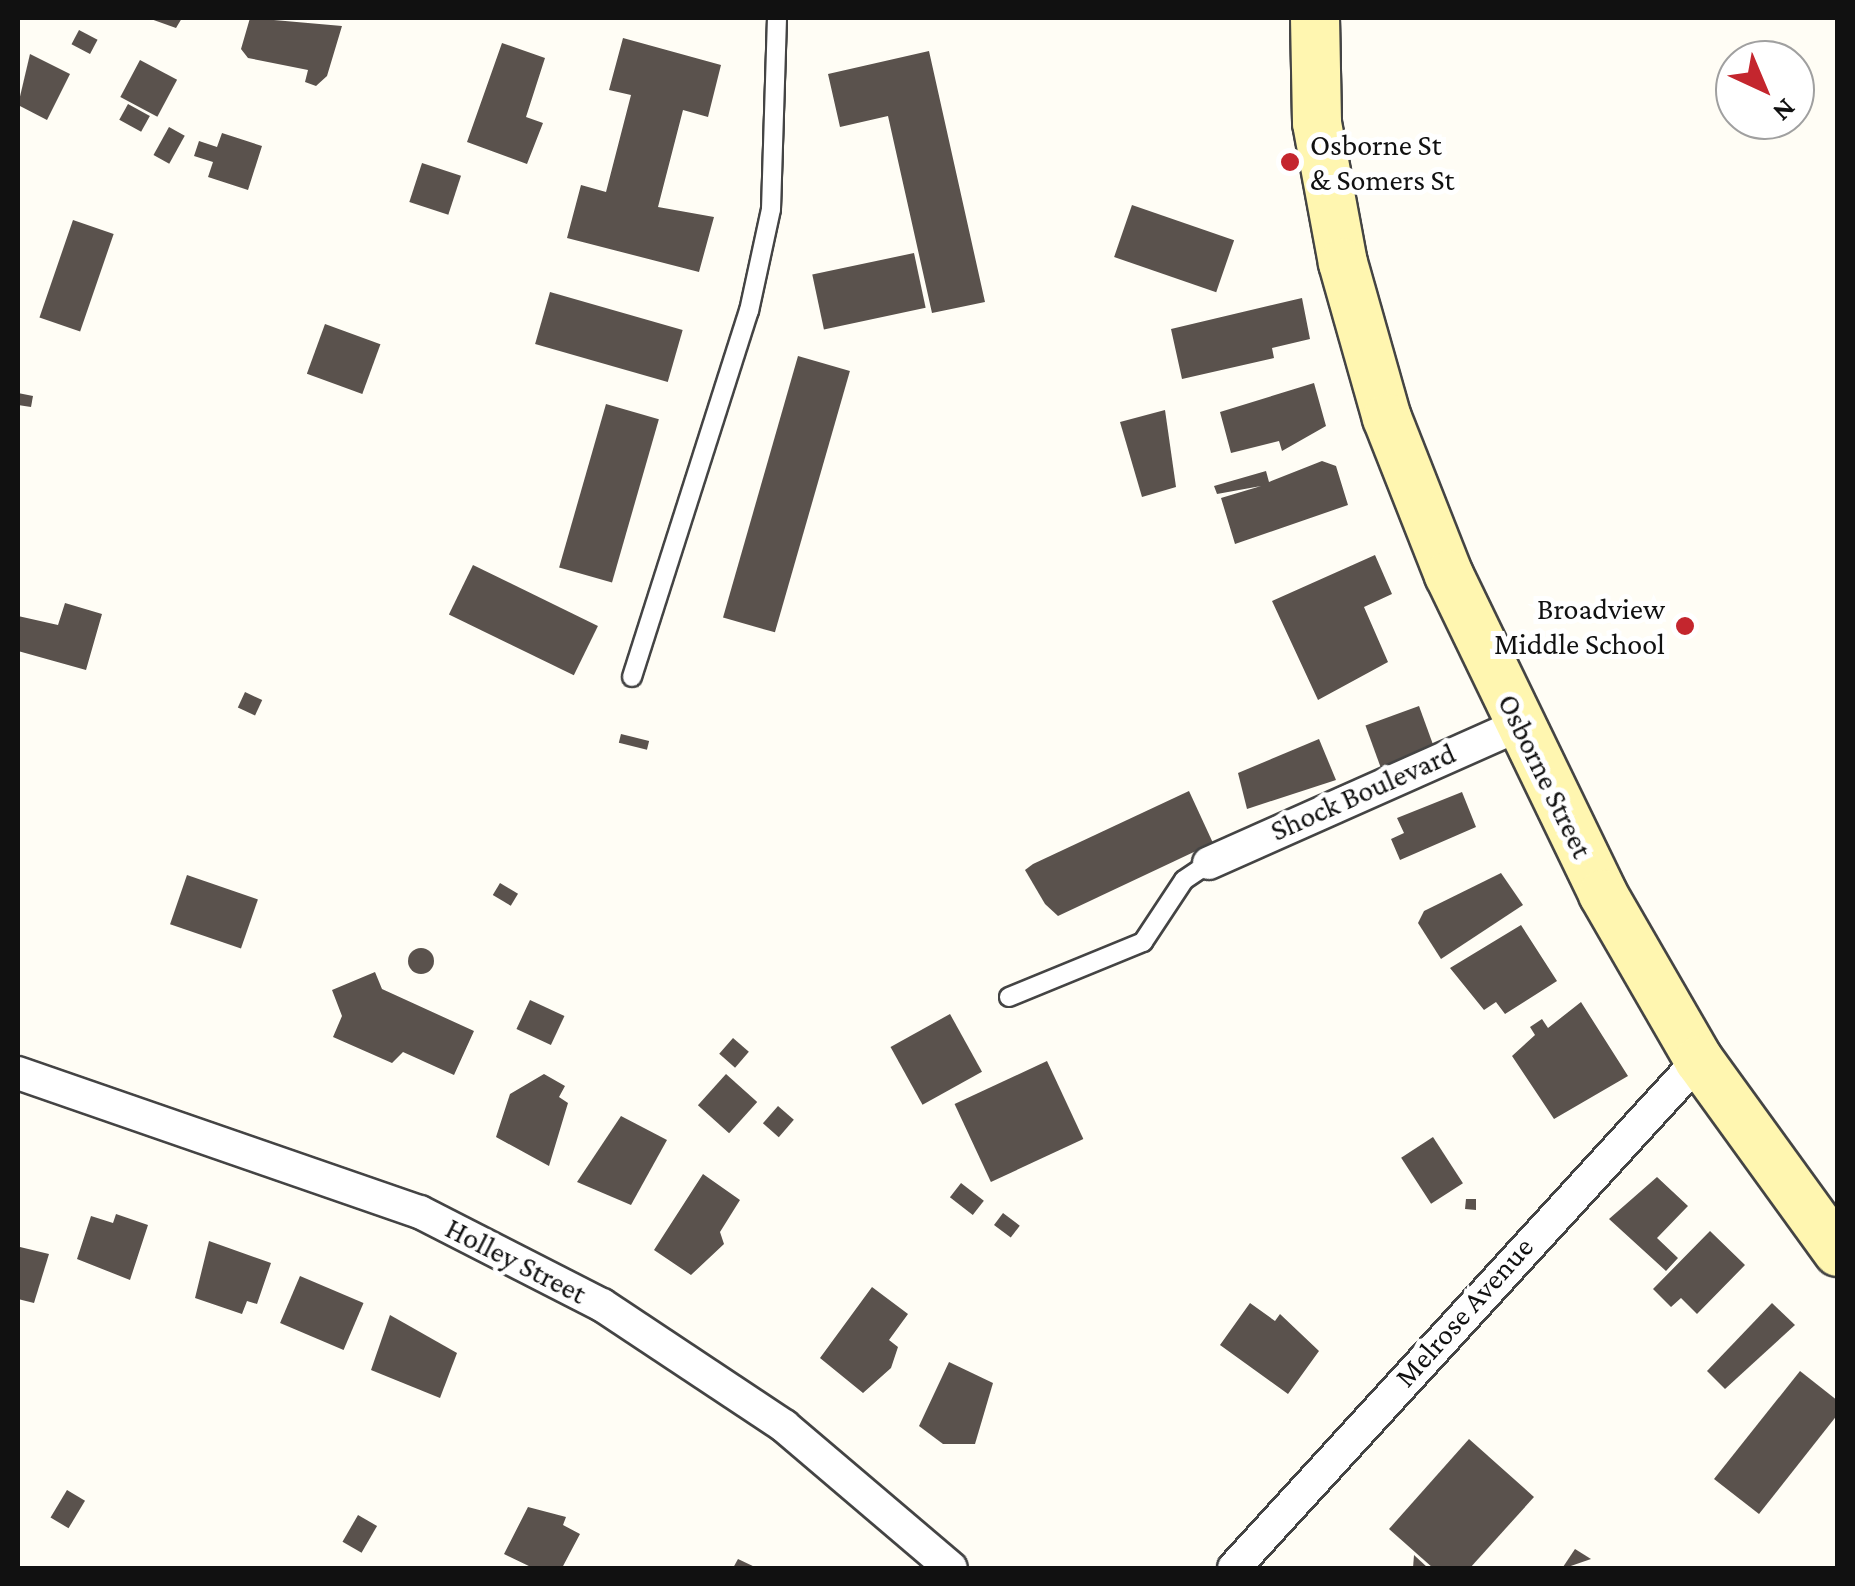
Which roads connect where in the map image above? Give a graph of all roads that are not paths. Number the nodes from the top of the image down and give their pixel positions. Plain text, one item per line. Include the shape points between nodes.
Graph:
1 (777, 18) edge
2 (1315, 18) edge
3 (632, 677) dead end
4 (1519, 725) junction
5 (1209, 863) joint
6 (1009, 997) dead end
7 (1699, 1060) junction
8 (18, 1073) edge
9 (1838, 1252) edge
10 (951, 1568) edge
11 (1234, 1568) edge

1 - 3 lane via 771,210 749,311
2 - 4 main road, Osborne Street via 1317,124 1382,401
4 - 5 street, Shock Boulevard
4 - 7 main road, Osborne Street
5 - 6 lane via 1184,880 1143,942
7 - 9 main road, Osborne Street
7 - 11 street, Melrose Avenue
8 - 10 street, Holley Street via 420,1212 602,1305 784,1426

